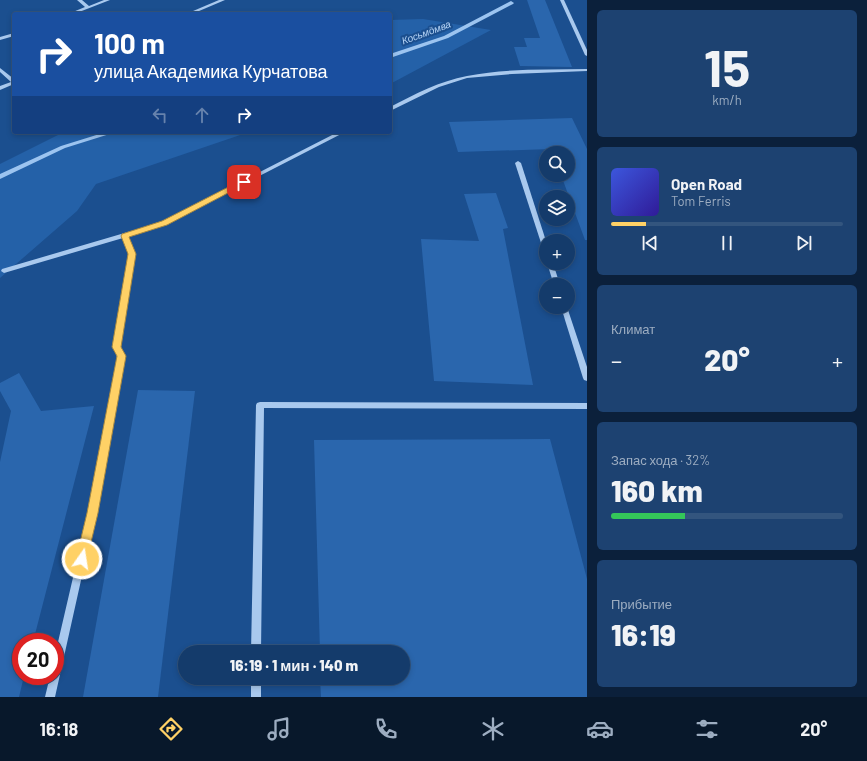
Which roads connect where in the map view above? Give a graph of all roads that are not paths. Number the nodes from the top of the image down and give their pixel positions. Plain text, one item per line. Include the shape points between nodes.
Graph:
1 (78, 0) edge
2 (108, 0) edge
3 (223, 0) edge
4 (562, 0) edge
5 (88, 7) junction
6 (75, 12) edge
7 (193, 12) edge
8 (12, 35) edge
9 (0, 40) edge
10 (587, 55) edge
11 (0, 69) edge
12 (587, 70) edge
13 (12, 80) edge
14 (12, 83) edge
15 (0, 88) edge
16 (392, 108) edge
17 (338, 134) edge
18 (518, 163) dead end
19 (541, 234) edge
20 (125, 236) junction
21 (4, 271) dead end
22 (566, 314) edge
23 (587, 378) edge
24 (587, 406) edge
25 (256, 645) edge
26 (256, 685) edge
27 (50, 697) edge
28 (256, 697) edge

1 - 5 lane
2 - 5 lane
3 - 7 lane
4 - 10 lane
5 - 6 lane
8 - 9 lane
11 - 13 lane
12 - 16 lane via 466,78 433,87
14 - 15 lane
17 - 20 lane via 164,223
18 - 19 lane
20 - 21 lane
20 - 27 lane via 132,254 116,347 121,356 92,513
22 - 23 lane
24 - 25 lane via 260,405
26 - 28 lane

